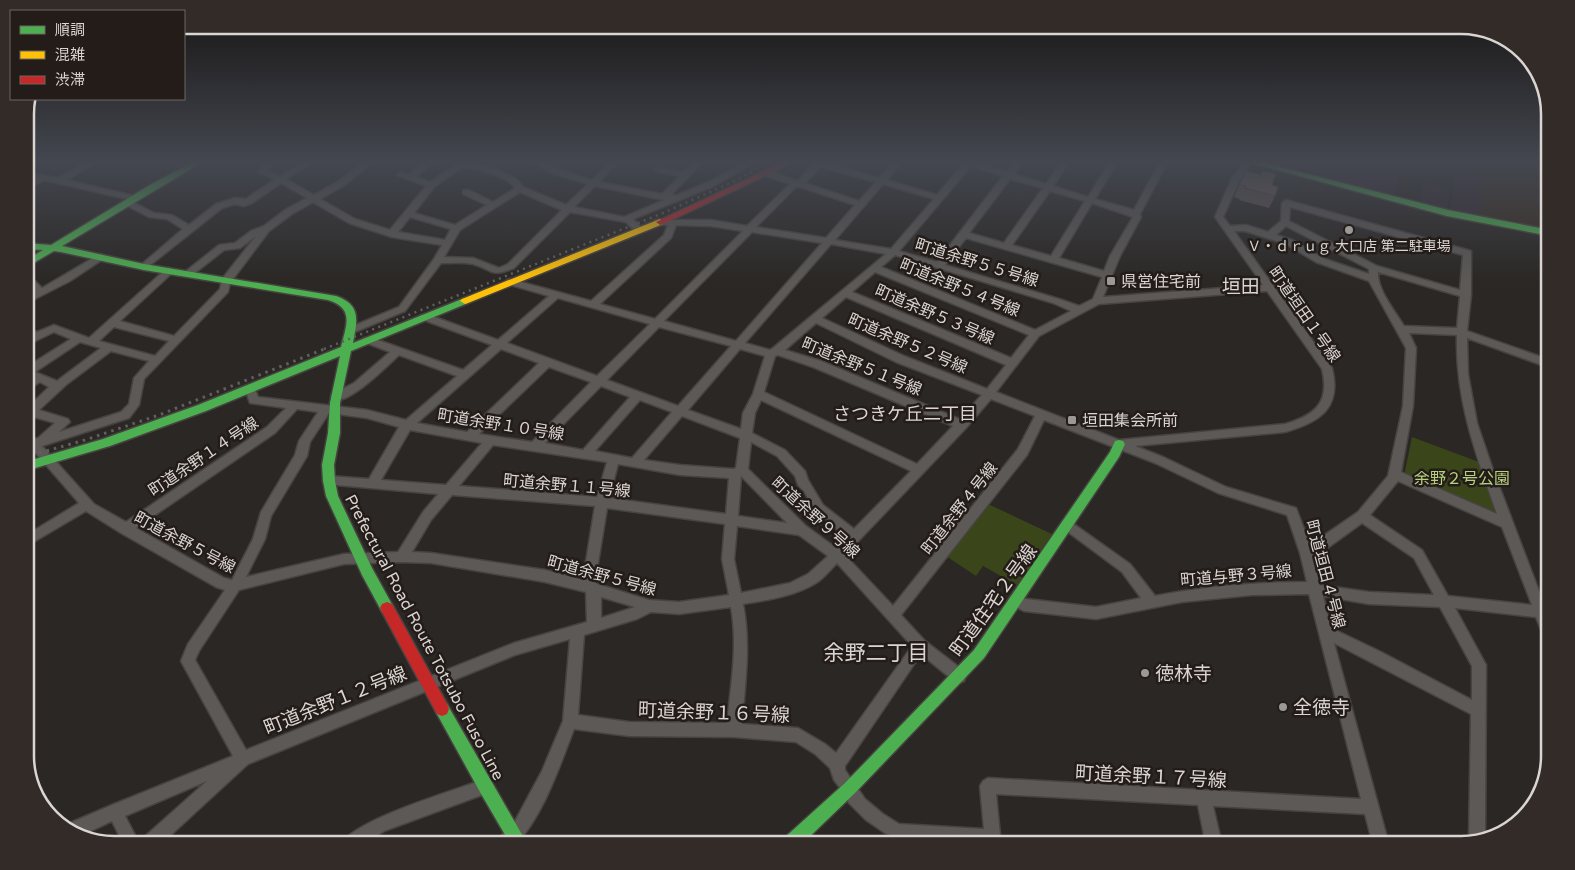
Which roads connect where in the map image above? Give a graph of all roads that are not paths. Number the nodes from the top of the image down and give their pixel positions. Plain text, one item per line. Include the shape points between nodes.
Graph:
1 (123, 204) edge
2 (135, 204) edge
3 (227, 204) edge
4 (302, 204) edge
5 (322, 204) edge
6 (416, 204) edge
7 (490, 204) edge
8 (555, 204) edge
9 (573, 204) edge
10 (666, 204) edge
11 (703, 204) edge
12 (776, 204) edge
13 (861, 204) edge
14 (934, 204) edge
15 (986, 204) edge
16 (1036, 204) edge
17 (1088, 204) edge
18 (1102, 204) edge
19 (1142, 204) edge
20 (1224, 204) edge
21 (1286, 204) edge
22 (1288, 204) edge
23 (1412, 204) edge
24 (493, 205) joint
25 (568, 209) junction
26 (409, 214) junction
27 (1136, 214) junction
28 (626, 219) junction
29 (658, 222) junction
30 (673, 222) junction
31 (1284, 222) junction
32 (456, 228) junction
33 (189, 229) junction
34 (266, 229) junction
35 (749, 229) junction
36 (1227, 229) junction
37 (640, 230) junction
38 (1541, 231) edge
39 (392, 234) junction
40 (963, 234) junction
41 (1269, 236) junction
42 (829, 241) junction
43 (446, 242) junction
44 (34, 247) edge
45 (1006, 247) junction
46 (55, 248) junction
47 (893, 252) junction
48 (100, 257) junction
49 (34, 259) edge
50 (438, 260) junction
51 (1052, 260) junction
52 (938, 266) junction
53 (144, 267) junction
54 (874, 268) junction
55 (169, 271) junction
56 (188, 274) junction
57 (1373, 274) junction
58 (1107, 275) junction
59 (226, 281) junction
60 (510, 282) junction
61 (34, 285) edge
62 (1270, 288) junction
63 (41, 292) junction
64 (845, 292) junction
65 (1466, 295) junction
66 (34, 296) edge
67 (555, 296) junction
68 (1097, 301) junction
69 (592, 306) junction
70 (1079, 310) junction
71 (425, 317) junction
72 (815, 318) junction
73 (111, 323) junction
74 (656, 323) junction
75 (1401, 329) junction
76 (350, 331) junction
77 (1461, 332) junction
78 (34, 334) edge
79 (1035, 334) junction
80 (37, 336) junction
81 (34, 338) edge
82 (80, 338) junction
83 (177, 340) junction
84 (368, 340) junction
85 (92, 341) junction
86 (500, 344) junction
87 (111, 346) junction
88 (737, 346) junction
89 (346, 349) junction
90 (397, 351) junction
91 (774, 352) junction
92 (157, 360) junction
93 (1541, 361) edge
94 (546, 363) junction
95 (1012, 363) junction
96 (34, 368) edge
97 (465, 374) junction
98 (34, 376) edge
99 (39, 378) junction
100 (34, 381) edge
101 (598, 382) junction
102 (62, 383) junction
103 (252, 394) junction
104 (758, 394) junction
105 (989, 394) junction
106 (637, 396) junction
107 (336, 397) junction
108 (295, 406) junction
109 (34, 408) edge
110 (330, 410) junction
111 (680, 411) junction
112 (34, 413) edge
113 (1041, 414) junction
114 (962, 424) junction
115 (407, 425) junction
116 (743, 435) junction
117 (470, 436) junction
118 (491, 440) junction
119 (34, 441) edge
120 (34, 442) edge
121 (1119, 444) junction
122 (34, 445) edge
123 (535, 446) junction
124 (586, 454) junction
125 (614, 459) junction
126 (48, 461) junction
127 (636, 462) junction
128 (34, 465) edge
129 (919, 470) junction
130 (739, 472) junction
131 (1395, 474) junction
132 (328, 481) junction
133 (372, 485) junction
134 (447, 491) junction
135 (602, 502) junction
136 (89, 505) junction
137 (1362, 516) junction
138 (732, 520) junction
139 (1507, 524) junction
140 (1068, 525) junction
141 (125, 529) junction
142 (802, 530) junction
143 (34, 537) edge
144 (855, 537) junction
145 (1306, 553) junction
146 (838, 555) junction
147 (402, 557) junction
148 (362, 558) junction
149 (234, 586) junction
150 (591, 588) junction
151 (1314, 589) junction
152 (1016, 600) junction
153 (737, 601) junction
154 (1445, 601) junction
155 (1152, 602) junction
156 (1541, 603) edge
157 (649, 606) junction
158 (1541, 612) edge
159 (893, 616) junction
160 (594, 626) junction
161 (577, 632) junction
162 (1326, 632) junction
163 (920, 645) junction
164 (959, 676) junction
165 (429, 684) junction
166 (1479, 711) junction
167 (570, 721) junction
168 (734, 730) junction
169 (243, 759) junction
170 (837, 764) junction
171 (485, 787) junction
172 (850, 788) junction
173 (1204, 799) junction
174 (1371, 807) junction
175 (117, 810) junction
176 (78, 827) edge
177 (1478, 835) edge
178 (127, 836) edge
179 (158, 836) edge
180 (362, 836) edge
181 (509, 836) edge
182 (516, 836) edge
183 (799, 836) edge
184 (941, 836) edge
185 (993, 836) edge
186 (1212, 836) edge
187 (1379, 836) edge

1 - 46 street
2 - 33 street via 152,215 169,217
3 - 33 street
4 - 34 street
5 - 39 street via 352,221
6 - 26 street
7 - 24 street
8 - 25 street
9 - 25 street
10 - 28 street
11 - 29 street
12 - 35 street
13 - 42 street
14 - 47 street
15 - 40 street
16 - 45 street
17 - 51 street
18 - 27 street
19 - 27 street
20 - 36 street, 町道垣田１号線 via 1220,219
21 - 31 street
22 - 65 street via 1468,253
23 - 38 street
24 - 32 street
25 - 28 street
25 - 50 street via 511,266 498,271 472,261
26 - 32 street
26 - 39 street
27 - 58 street
28 - 37 street
29 - 30 street, 町道余野５５号線
29 - 37 street
30 - 35 street, 町道余野５５号線
30 - 69 street via 668,236
31 - 41 street
31 - 57 street
32 - 43 street
33 - 53 street
34 - 56 street via 254,233 237,246 222,247
34 - 59 street
35 - 42 street, 町道余野５５号線
35 - 74 street
36 - 41 street via 1246,228
36 - 62 street, 町道垣田１号線
37 - 60 street
39 - 43 street
40 - 45 street
40 - 52 street
41 - 57 street via 1289,242 1326,263
42 - 47 street, 町道余野５５号線
42 - 88 street
43 - 50 street
44 - 46 street, Prefectural Road Route Totsubo Fuso Line
45 - 51 street
46 - 48 street, Prefectural Road Route Totsubo Fuso Line
46 - 49 street
47 - 52 street, 町道余野５５号線
47 - 54 street
48 - 53 street, Prefectural Road Route Totsubo Fuso Line
48 - 63 street
50 - 76 street via 402,309
51 - 58 street
52 - 70 street, 町道余野５５号線
53 - 55 street, Prefectural Road Route Totsubo Fuso Line
54 - 64 street
54 - 79 street, 町道余野５４号線
55 - 56 street, Prefectural Road Route Totsubo Fuso Line
55 - 73 street
56 - 59 street, Prefectural Road Route Totsubo Fuso Line
57 - 65 street
57 - 75 street via 1382,298
58 - 68 street
59 - 76 street, Prefectural Road Route Totsubo Fuso Line via 340,300 351,310
59 - 83 street via 225,290
60 - 67 street, 町道余野５１号線
60 - 71 street
61 - 63 street
62 - 68 street
62 - 121 street, 町道垣田１号線 via 1327,368 1330,389 1326,406 1319,414 1298,426 1285,428
63 - 66 street
64 - 72 street
64 - 95 street, 町道余野５３号線
65 - 77 street
67 - 69 street, 町道余野５１号線
67 - 86 street
68 - 70 street
69 - 74 street, 町道余野５１号線
70 - 79 street
71 - 84 street
71 - 86 street
72 - 91 street
72 - 105 street, 町道余野５２号線 via 900,358
73 - 83 street
73 - 85 street
74 - 88 street, 町道余野５１号線
74 - 101 street
75 - 77 street
75 - 131 street via 1411,348 1408,406
76 - 89 street, Prefectural Road Route Totsubo Fuso Line
77 - 93 street
77 - 139 street via 1468,408
78 - 80 street
79 - 95 street, 町道余野５号線
80 - 81 street
80 - 82 street via 54,328
82 - 85 street
82 - 96 street
83 - 92 street
84 - 89 street
84 - 90 street
85 - 87 street
86 - 94 street
86 - 97 street
87 - 92 street
87 - 102 street
88 - 91 street, 町道余野５１号線
88 - 111 street
89 - 103 street
89 - 107 street, Prefectural Road Route Totsubo Fuso Line
90 - 97 street
90 - 107 street via 358,386
91 - 104 street
91 - 114 street, 町道余野５１号線 via 817,364
92 - 120 street via 139,378 135,401 125,415
94 - 101 street
94 - 117 street
95 - 105 street, 町道余野５号線
97 - 115 street
98 - 99 street
99 - 100 street
99 - 102 street via 55,385
101 - 106 street
101 - 123 street
102 - 109 street
103 - 108 street, 町道余野１０号線
103 - 126 street
104 - 116 street
104 - 129 street
105 - 113 street, 町道垣田４号線
105 - 114 street, 町道余野５号線
106 - 111 street
106 - 124 street
107 - 110 street, Prefectural Road Route Totsubo Fuso Line
108 - 110 street, 町道余野１０号線
108 - 141 street, 町道余野１４号線 via 271,430
110 - 115 street, 町道余野１０号線 via 367,414
110 - 132 street, Prefectural Road Route Totsubo Fuso Line
110 - 149 street via 305,441 301,456 265,515 259,539
111 - 116 street
111 - 127 street
112 - 119 street via 64,422
113 - 121 street, 町道垣田４号線
113 - 159 street, 町道余野４号線 via 1023,452
114 - 129 street, 町道余野５号線
115 - 117 street, 町道余野１０号線
115 - 133 street
116 - 130 street
116 - 144 street via 781,453 801,474 802,482 819,508
117 - 118 street, 町道余野１０号線
118 - 123 street, 町道余野１０号線
118 - 134 street
121 - 140 street, 町道住宅２号線
121 - 145 street, 町道垣田４号線 via 1222,490 1292,511
122 - 126 street, 町道余野５号線
123 - 124 street, 町道余野１０号線
124 - 125 street, 町道余野１０号線
125 - 127 street, 町道余野１０号線
125 - 135 street
126 - 128 street
126 - 136 street, 町道余野５号線
127 - 130 street, 町道余野１０号線 via 680,470
129 - 144 street, 町道余野５号線
130 - 138 street
130 - 142 street, 町道余野９号線
131 - 137 street
131 - 139 street
132 - 133 street, 町道余野１１号線
132 - 148 street, Prefectural Road Route Totsubo Fuso Line via 334,502
133 - 134 street, 町道余野１１号線
134 - 135 street, 町道余野１１号線
134 - 147 street
135 - 138 street, 町道余野１１号線
135 - 150 street via 589,581
136 - 141 street, 町道余野５号線
136 - 143 street
137 - 145 street
137 - 154 street via 1418,554
138 - 142 street, 町道余野１１号線
138 - 153 street via 728,559
139 - 156 street
140 - 152 street, 町道住宅２号線
140 - 155 street via 1126,568
141 - 149 street, 町道余野５号線 via 221,583
142 - 146 street, 町道余野９号線
144 - 146 street, 町道余野５号線
145 - 151 street, 町道垣田４号線
146 - 153 street, 町道余野５号線 via 812,578 793,588
146 - 159 street, 町道余野９号線
147 - 148 street, 町道余野５号線
147 - 150 street, 町道余野５号線 via 431,558 545,576
148 - 149 street, 町道余野５号線 via 344,559
148 - 165 street, Prefectural Road Route Totsubo Fuso Line
149 - 169 street via 188,660
150 - 157 street, 町道余野５号線
150 - 160 street
151 - 154 street, 町道与野３号線 via 1369,598
151 - 155 street, 町道与野３号線 via 1252,589
151 - 162 street, 町道垣田４号線
152 - 155 street, 町道与野３号線 via 1024,605 1096,613
152 - 164 street, 町道住宅２号線 via 979,654
153 - 157 street, 町道余野５号線 via 679,608
153 - 168 street via 742,646
154 - 158 street, 町道与野３号線
154 - 166 street via 1479,665
157 - 160 street, 町道余野１２号線 via 638,613
159 - 163 street, 町道余野９号線
160 - 161 street, 町道余野１２号線
161 - 165 street, 町道余野１２号線 via 514,649
161 - 167 street
162 - 166 street
162 - 174 street, 町道垣田４号線
163 - 164 street, 町道余野９号線
163 - 170 street
164 - 172 street, 町道住宅２号線
165 - 169 street, 町道余野１２号線
165 - 171 street, Prefectural Road Route Totsubo Fuso Line
166 - 177 street
167 - 168 street, 町道余野１６号線 via 629,729
167 - 182 street via 548,776
168 - 170 street, 町道余野１６号線 via 798,735
169 - 175 street, 町道余野１２号線
169 - 179 street
170 - 172 street, 町道余野１６号線 via 837,773
171 - 180 street via 379,825
171 - 181 street, Prefectural Road Route Totsubo Fuso Line
172 - 183 street, 町道住宅２号線
172 - 184 street, 町道余野１６号線 via 854,797 874,817 900,832
173 - 174 street, 町道余野１７号線
173 - 185 street, 町道余野１７号線 via 988,786
173 - 186 street
174 - 187 street, 町道垣田４号線
175 - 176 street, 町道余野１２号線
175 - 178 street

